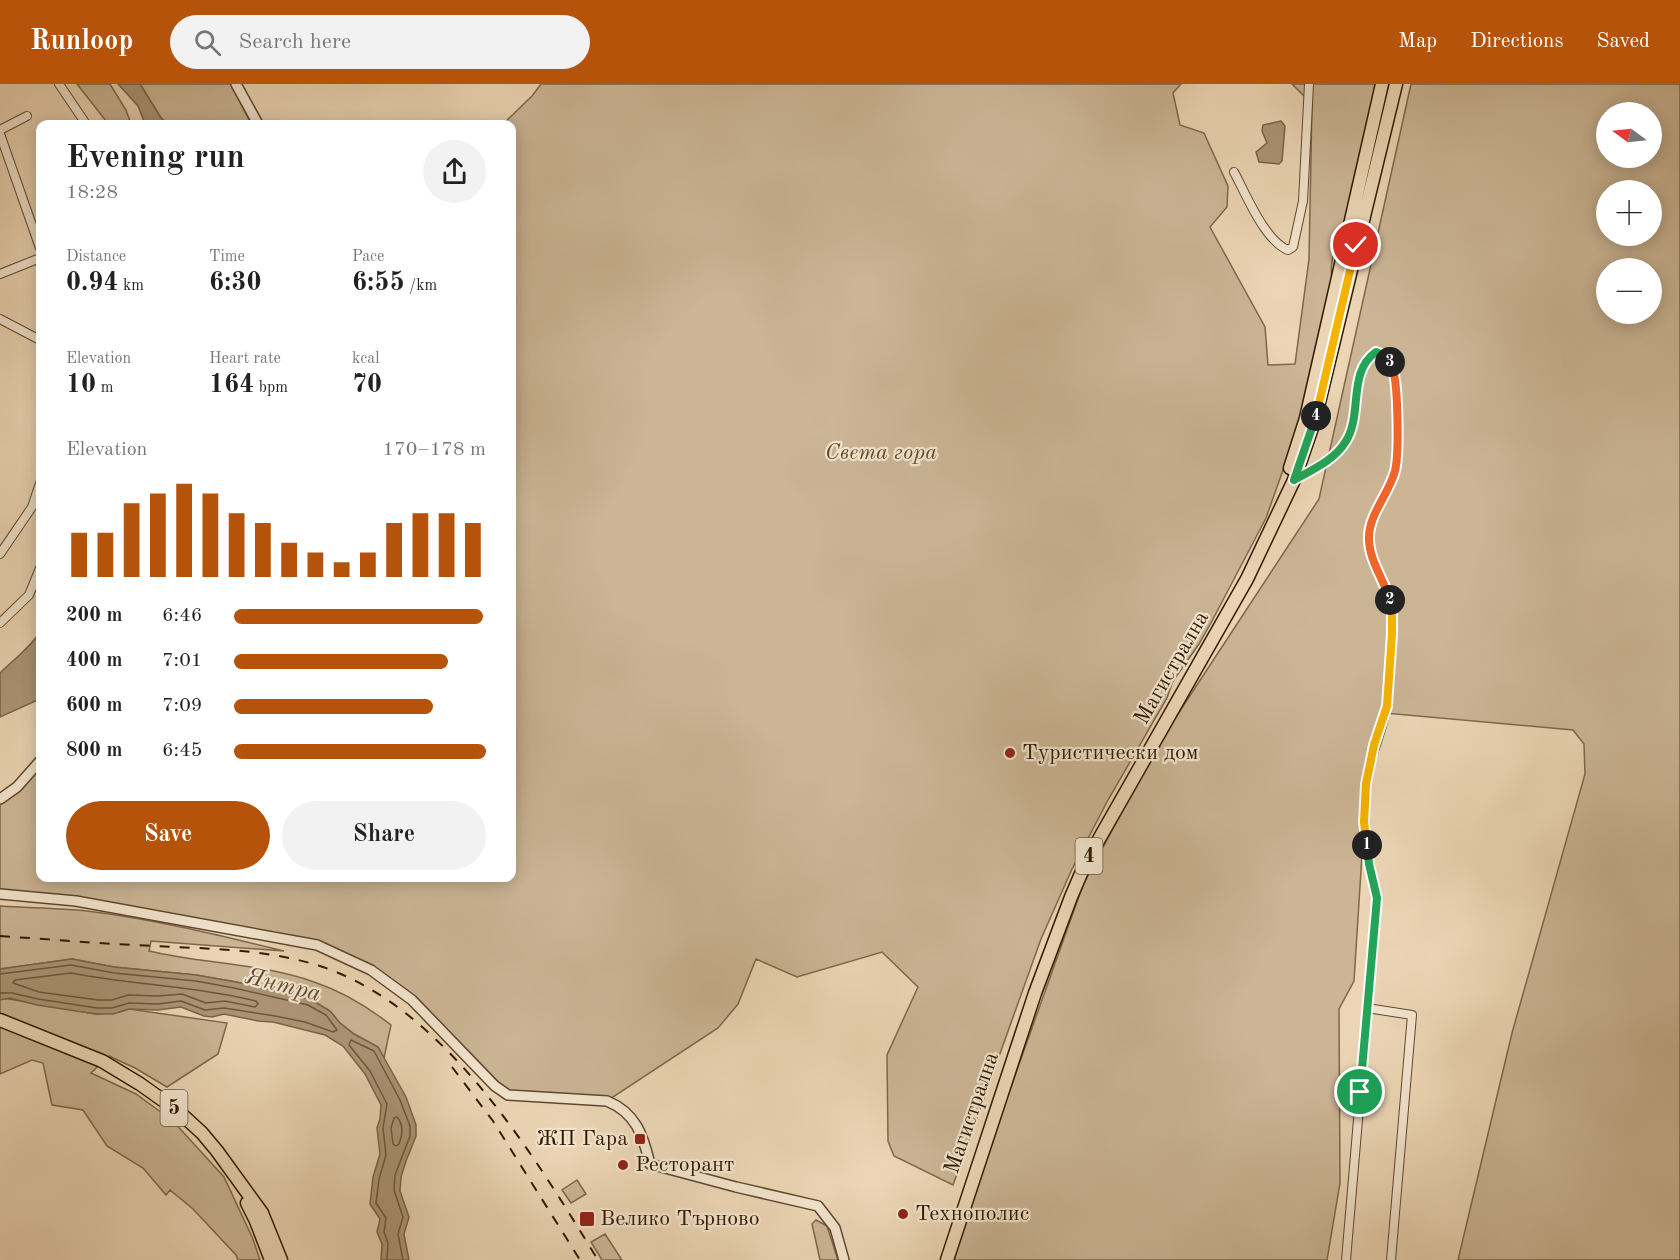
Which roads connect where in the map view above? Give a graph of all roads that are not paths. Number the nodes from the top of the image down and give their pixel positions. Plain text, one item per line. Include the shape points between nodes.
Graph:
1 (59, 84) edge
2 (236, 84) edge
3 (1309, 84) edge
4 (1382, 84) edge
5 (1396, 84) edge
6 (27, 116) dead end
7 (83, 120) edge
8 (256, 120) edge
9 (0, 132) edge
10 (1234, 172) dead end
11 (36, 236) edge
12 (36, 260) edge
13 (0, 274) edge
14 (0, 319) edge
15 (36, 338) edge
16 (1294, 480) junction
17 (36, 495) edge
18 (0, 554) edge
19 (36, 578) edge
20 (0, 624) edge
21 (36, 766) edge
22 (0, 799) edge
23 (0, 894) edge
24 (1367, 1008) junction
25 (0, 1020) edge
26 (232, 1172) junction
27 (271, 1260) edge
28 (281, 1260) edge
29 (844, 1260) edge
30 (941, 1260) edge
31 (947, 1260) edge
32 (1346, 1260) edge
33 (1391, 1260) edge

1 - 7 street
2 - 8 street
3 - 10 street via 1303,201 1293,247 1288,250 1279,246 1269,234
4 - 30 main road, Магистрална / 4 via 1313,388 1279,497 1066,895
5 - 16 main road, Магистрална / 4 via 1315,419
6 - 9 street
9 - 11 street
12 - 13 street
14 - 15 street
16 - 24 street via 1324,464 1346,442 1352,428 1359,376 1367,358 1376,352 1387,357 1394,366 1395,469 1371,522 1369,539 1392,608 1392,634 1387,706 1366,784 1364,822 1377,898
16 - 31 main road, Магистрална / 4 via 1247,579 1078,879 1035,993
17 - 18 street
19 - 20 street via 29,595
21 - 22 street
23 - 29 street via 76,901 317,945 371,970 412,1000 508,1095 607,1101 621,1107 636,1124 650,1164 818,1206 835,1228
24 - 32 street
24 - 33 street via 1412,1015
25 - 26 main road, 5 via 102,1061 141,1084 202,1133
26 - 27 main road, 5
26 - 28 main road, 5 via 262,1213

